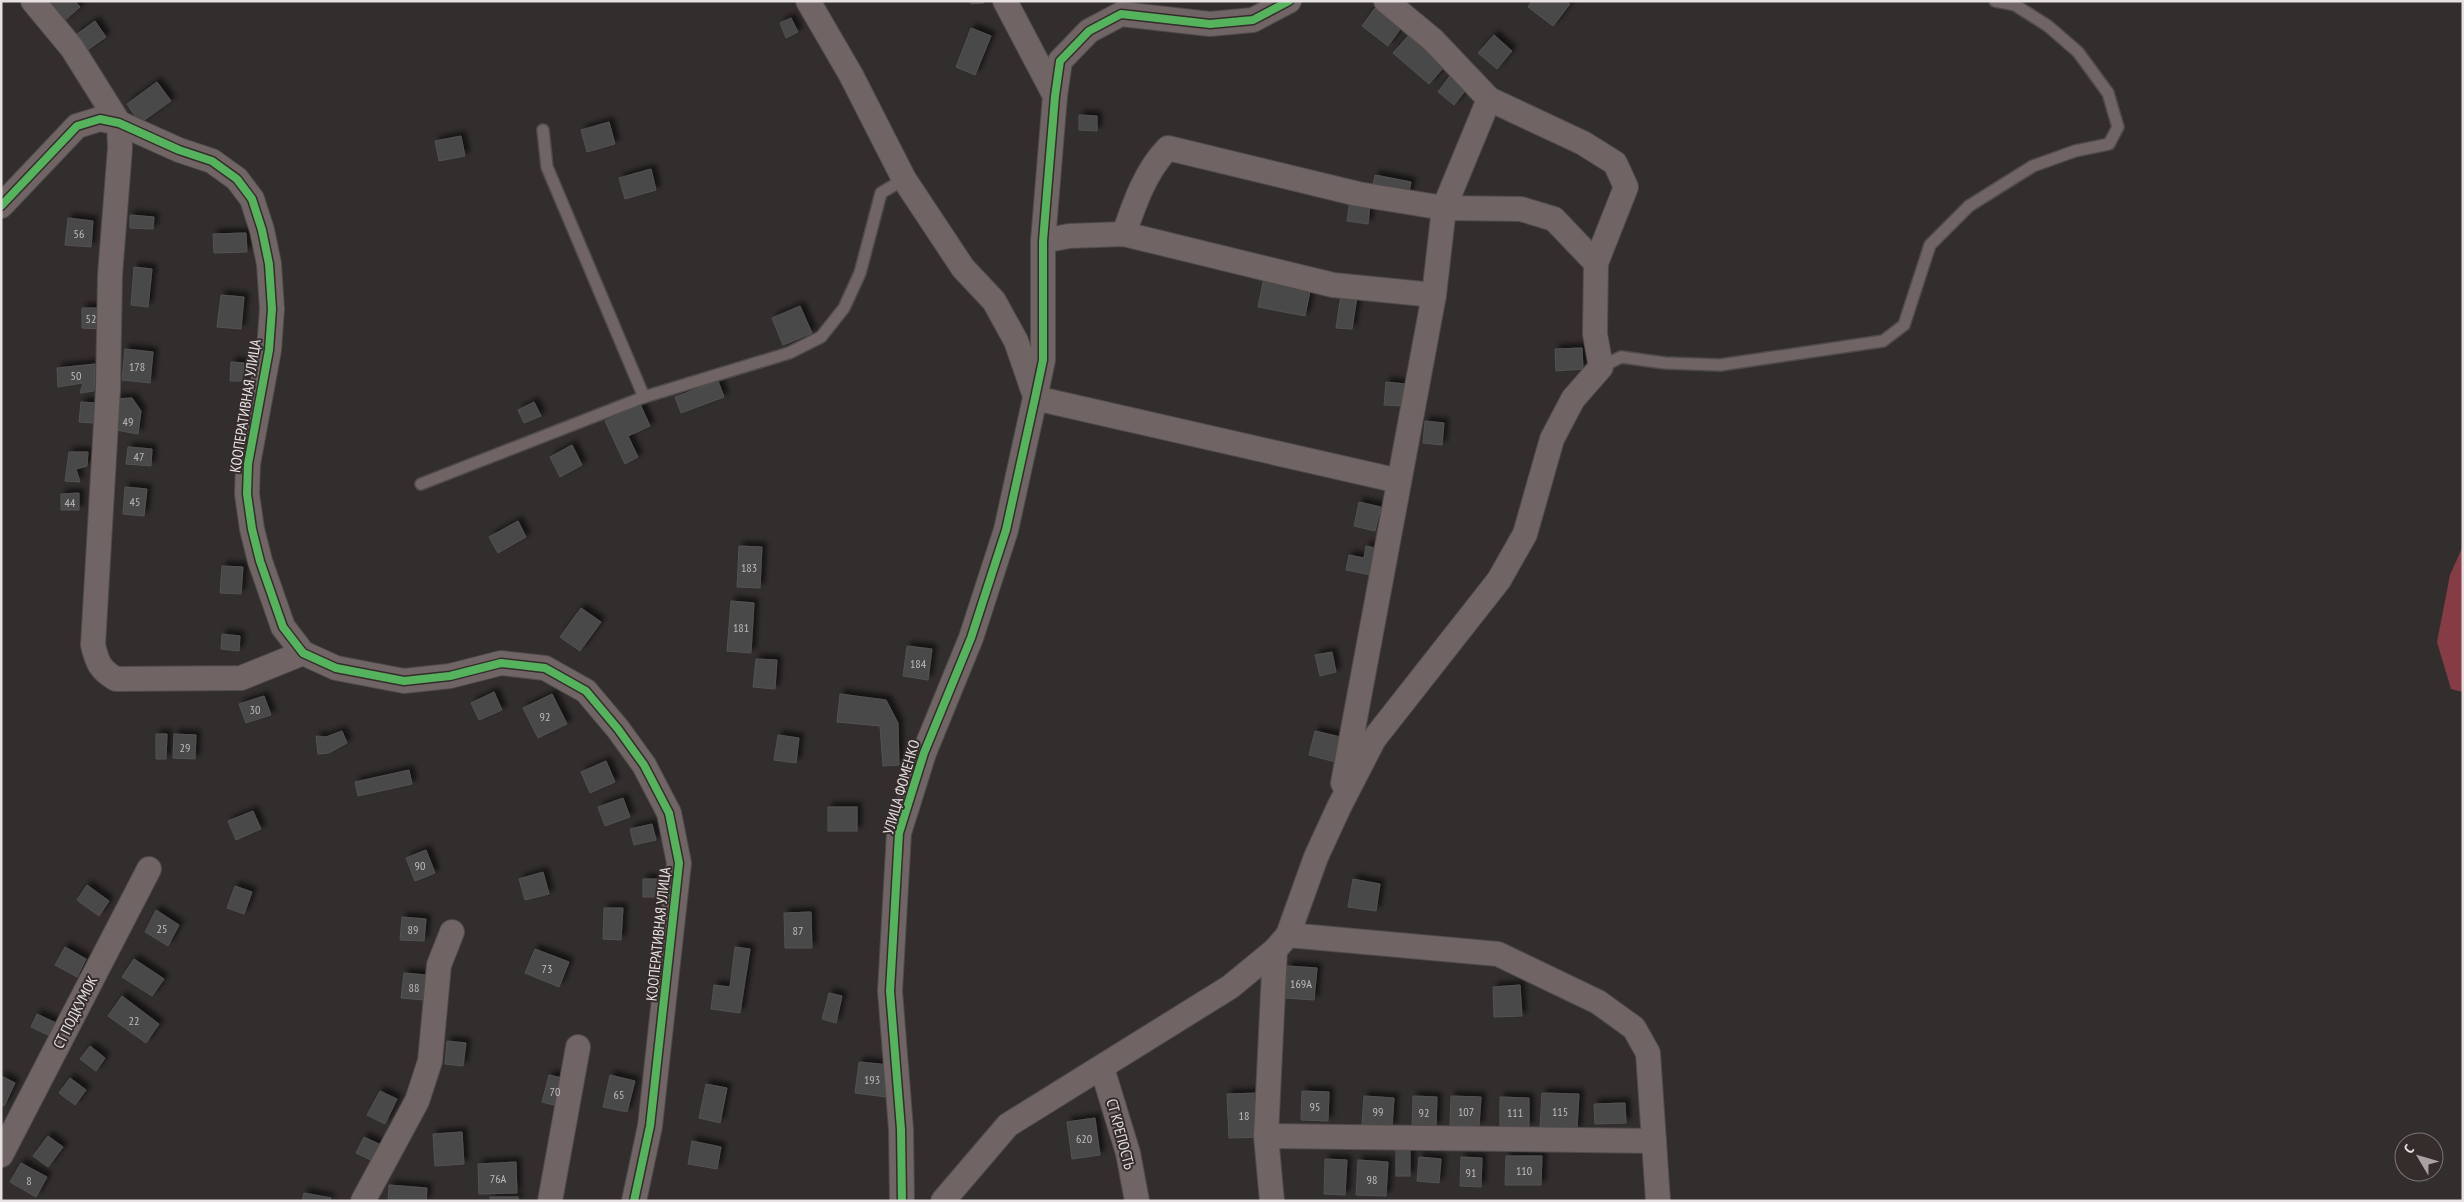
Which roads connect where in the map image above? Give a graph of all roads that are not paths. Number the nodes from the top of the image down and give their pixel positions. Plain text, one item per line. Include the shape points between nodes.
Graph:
1 (33, 1) edge
2 (808, 1) edge
3 (1005, 1) edge
4 (1289, 1) edge
5 (1386, 1) edge
6 (1995, 1) edge
7 (1055, 96) junction
8 (1488, 99) junction
9 (119, 123) junction
10 (543, 130) dead end
11 (904, 179) junction
12 (1, 206) edge
13 (1444, 208) junction
14 (1124, 234) junction
15 (1043, 241) junction
16 (1596, 263) junction
17 (1434, 295) junction
18 (1601, 367) junction
19 (644, 397) junction
20 (1035, 398) junction
21 (1399, 480) junction
22 (421, 484) dead end
23 (303, 652) junction
24 (1339, 807) junction
25 (149, 870) dead end
26 (452, 932) dead end
27 (1282, 942) junction
28 (578, 1047) dead end
29 (1102, 1068) junction
30 (1266, 1136) junction
31 (1654, 1141) junction
32 (1, 1155) edge
33 (362, 1201) edge
34 (550, 1201) edge
35 (634, 1201) edge
36 (902, 1201) edge
37 (943, 1201) edge
38 (1137, 1201) edge
39 (1272, 1201) edge
40 (1658, 1201) edge

1 - 9 street via 72,48
2 - 11 street via 851,75
3 - 7 street
4 - 7 street, УЛИЦА ФОМЕНКО via 1253,20 1210,24 1122,14 1089,31 1060,61
5 - 8 street via 1433,40
6 - 18 lane via 2015,5 2048,26 2078,52 2108,92 2118,127 2109,144 2074,151 2033,166 1969,206 1930,245 1904,325 1883,340 1720,365 1666,363 1621,356
7 - 15 street, УЛИЦА ФОМЕНКО
8 - 13 street
8 - 16 street via 1583,143 1615,163 1626,187
9 - 12 street, КООПЕРАТИВНАЯ УЛИЦА via 100,118 77,126
9 - 23 street, КООПЕРАТИВНАЯ УЛИЦА via 212,161 237,179 252,199 269,264 272,309 269,350 248,464 247,494 252,529 271,598 283,627
9 - 23 street via 93,645 96,661 104,672 116,679 241,678
10 - 19 lane via 547,168
11 - 19 lane via 881,192 860,273 844,308 821,337 789,353
11 - 20 street via 963,268 994,301 1016,341
13 - 14 street via 1358,194 1168,148 1156,161
13 - 16 street via 1521,209 1554,219
13 - 17 street
14 - 15 street via 1069,236
14 - 17 street via 1333,285
15 - 20 street, УЛИЦА ФОМЕНКО via 1043,360
16 - 18 street via 1595,334
17 - 21 street
18 - 24 street via 1572,399 1552,438 1526,534 1499,580 1374,739
19 - 22 lane
20 - 21 street
20 - 36 street, УЛИЦА ФОМЕНКО via 1006,530 971,638 924,753 899,833 890,992 902,1128
21 - 24 street
23 - 35 street, КООПЕРАТИВНАЯ УЛИЦА via 336,668 404,681 450,676 501,663 545,668 586,692 644,765 669,813 679,863 650,1126
24 - 27 street
25 - 32 street, СТ ПОДКУМОК
26 - 33 street via 439,964 430,1061 417,1101
27 - 29 street via 1230,988
27 - 30 street
27 - 31 street via 1498,954 1598,1002 1634,1028 1648,1053
28 - 34 street
29 - 37 street via 1008,1125
29 - 38 street, СТ КРЕПОСТЬ via 1128,1153
30 - 31 street
30 - 39 street
31 - 40 street

